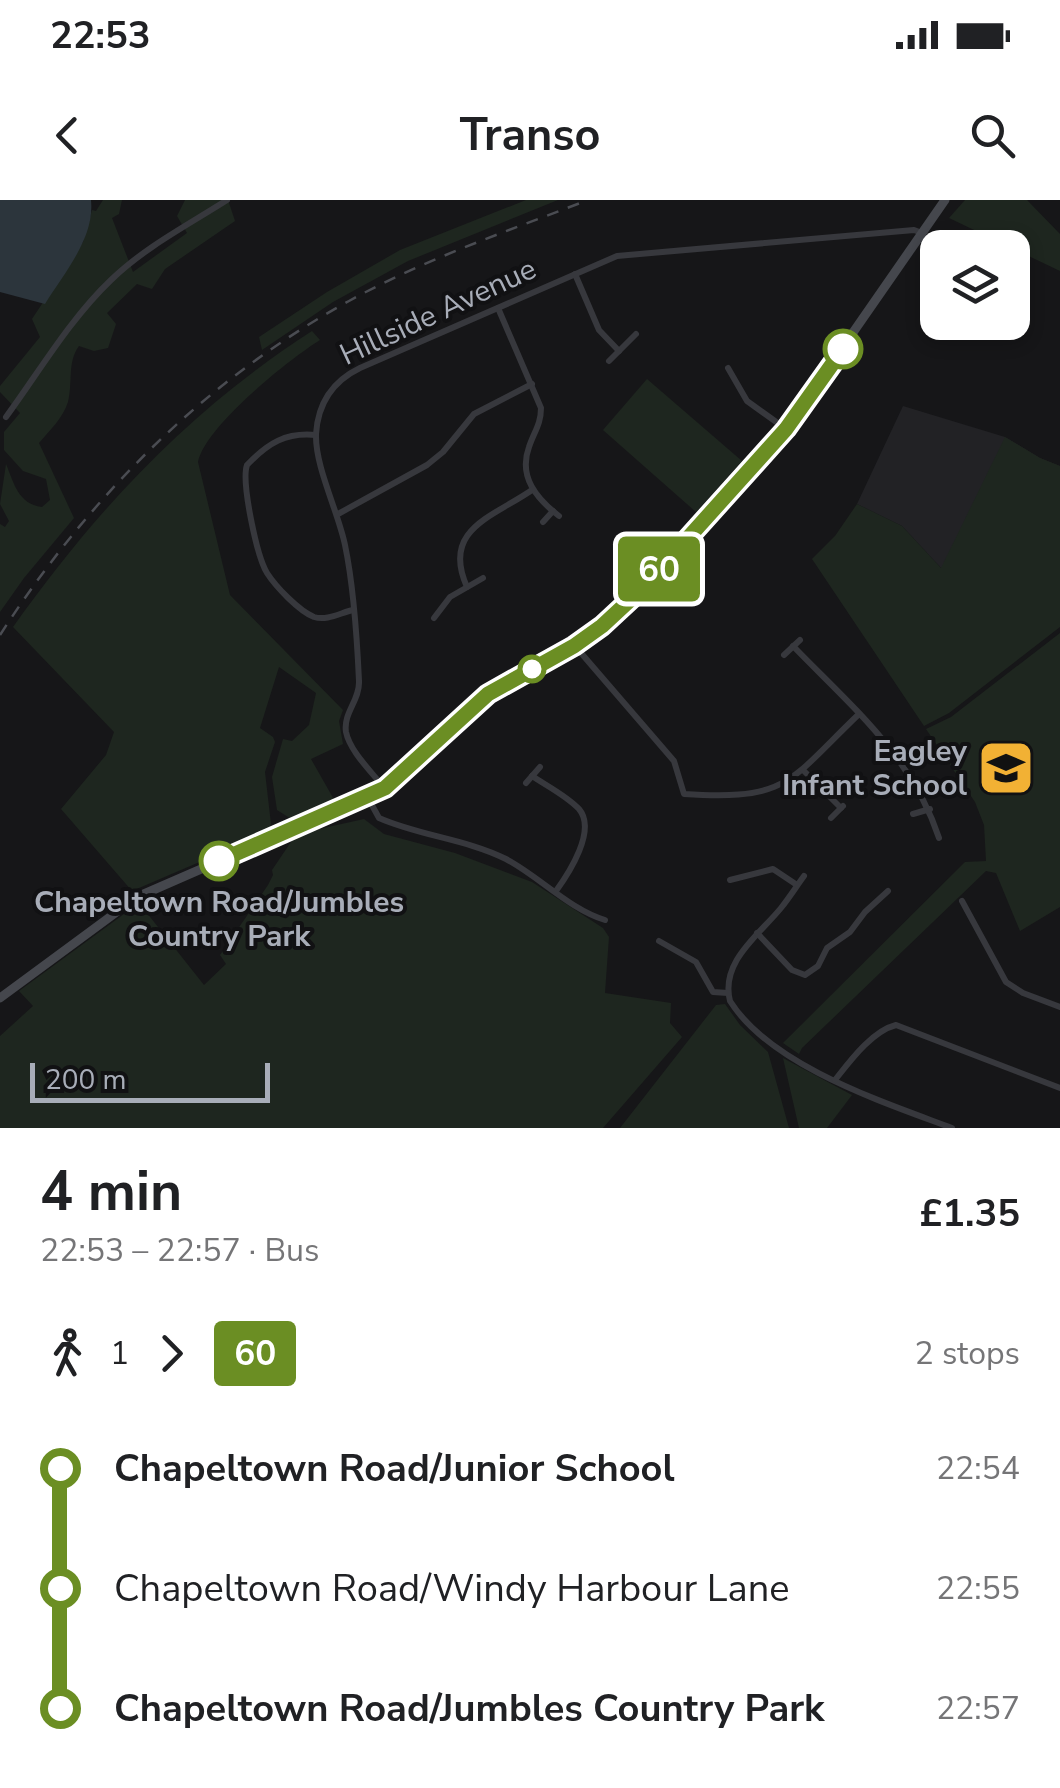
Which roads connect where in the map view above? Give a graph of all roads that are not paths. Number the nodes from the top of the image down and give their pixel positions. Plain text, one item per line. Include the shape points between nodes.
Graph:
1 (227, 200) edge
2 (945, 200) edge
3 (924, 230) edge
4 (920, 232) edge
5 (920, 236) edge
6 (576, 274) junction
7 (498, 308) junction
8 (636, 334) dead end
9 (619, 351) junction
10 (610, 361) dead end
11 (728, 367) dead end
12 (532, 384) junction
13 (6, 418) dead end
14 (786, 429) junction
15 (316, 435) junction
16 (532, 490) junction
17 (338, 514) junction
18 (543, 522) dead end
19 (484, 578) dead end
20 (467, 587) junction
21 (353, 610) junction
22 (434, 618) dead end
23 (574, 646) junction
24 (784, 655) dead end
25 (858, 714) junction
26 (540, 767) dead end
27 (804, 771) junction
28 (385, 788) junction
29 (368, 798) junction
30 (930, 810) junction
31 (913, 814) dead end
32 (831, 818) dead end
33 (940, 838) dead end
34 (804, 876) dead end
35 (798, 884) junction
36 (556, 890) junction
37 (743, 890) dead end
38 (888, 891) dead end
39 (962, 901) dead end
40 (605, 920) dead end
41 (756, 933) junction
42 (659, 941) dead end
43 (728, 993) junction
44 (0, 998) edge
45 (1060, 1008) edge
46 (835, 1080) junction
47 (1060, 1088) edge
48 (952, 1128) edge

1 - 13 street via 112,279
2 - 3 main road
4 - 6 street, Hillside Avenue via 630,254
5 - 14 main road
6 - 7 street, Hillside Avenue
6 - 9 street via 600,330
7 - 12 street
7 - 15 street, Hillside Avenue via 345,377 325,399
8 - 9 street
9 - 10 street
11 - 14 street via 747,401
12 - 16 street via 541,417 527,456
12 - 17 street via 474,414 426,465
14 - 23 main road via 644,587
15 - 17 street
15 - 21 street via 275,440 247,464 244,486 268,575 315,617
16 - 18 street via 556,514
16 - 20 street via 464,539 459,565
17 - 21 street
19 - 20 street
20 - 22 street
21 - 28 street via 360,686 347,736
23 - 27 street via 674,762 684,794 759,792
23 - 28 main road via 488,694
24 - 25 street via 796,643
25 - 27 street
25 - 30 street via 902,761
26 - 36 street via 529,780 583,816 584,832
27 - 32 street via 842,806
28 - 29 main road
29 - 36 street via 384,820 484,850
29 - 44 main road via 137,898
30 - 31 street
30 - 33 street
34 - 35 street
35 - 37 street via 774,869 735,878
35 - 41 street
36 - 40 street
38 - 41 street via 876,896 805,975
39 - 45 street via 1006,982
41 - 43 street via 743,948
42 - 43 street via 696,962 713,992
43 - 46 street via 764,1037
46 - 47 street via 896,1024
46 - 48 street

